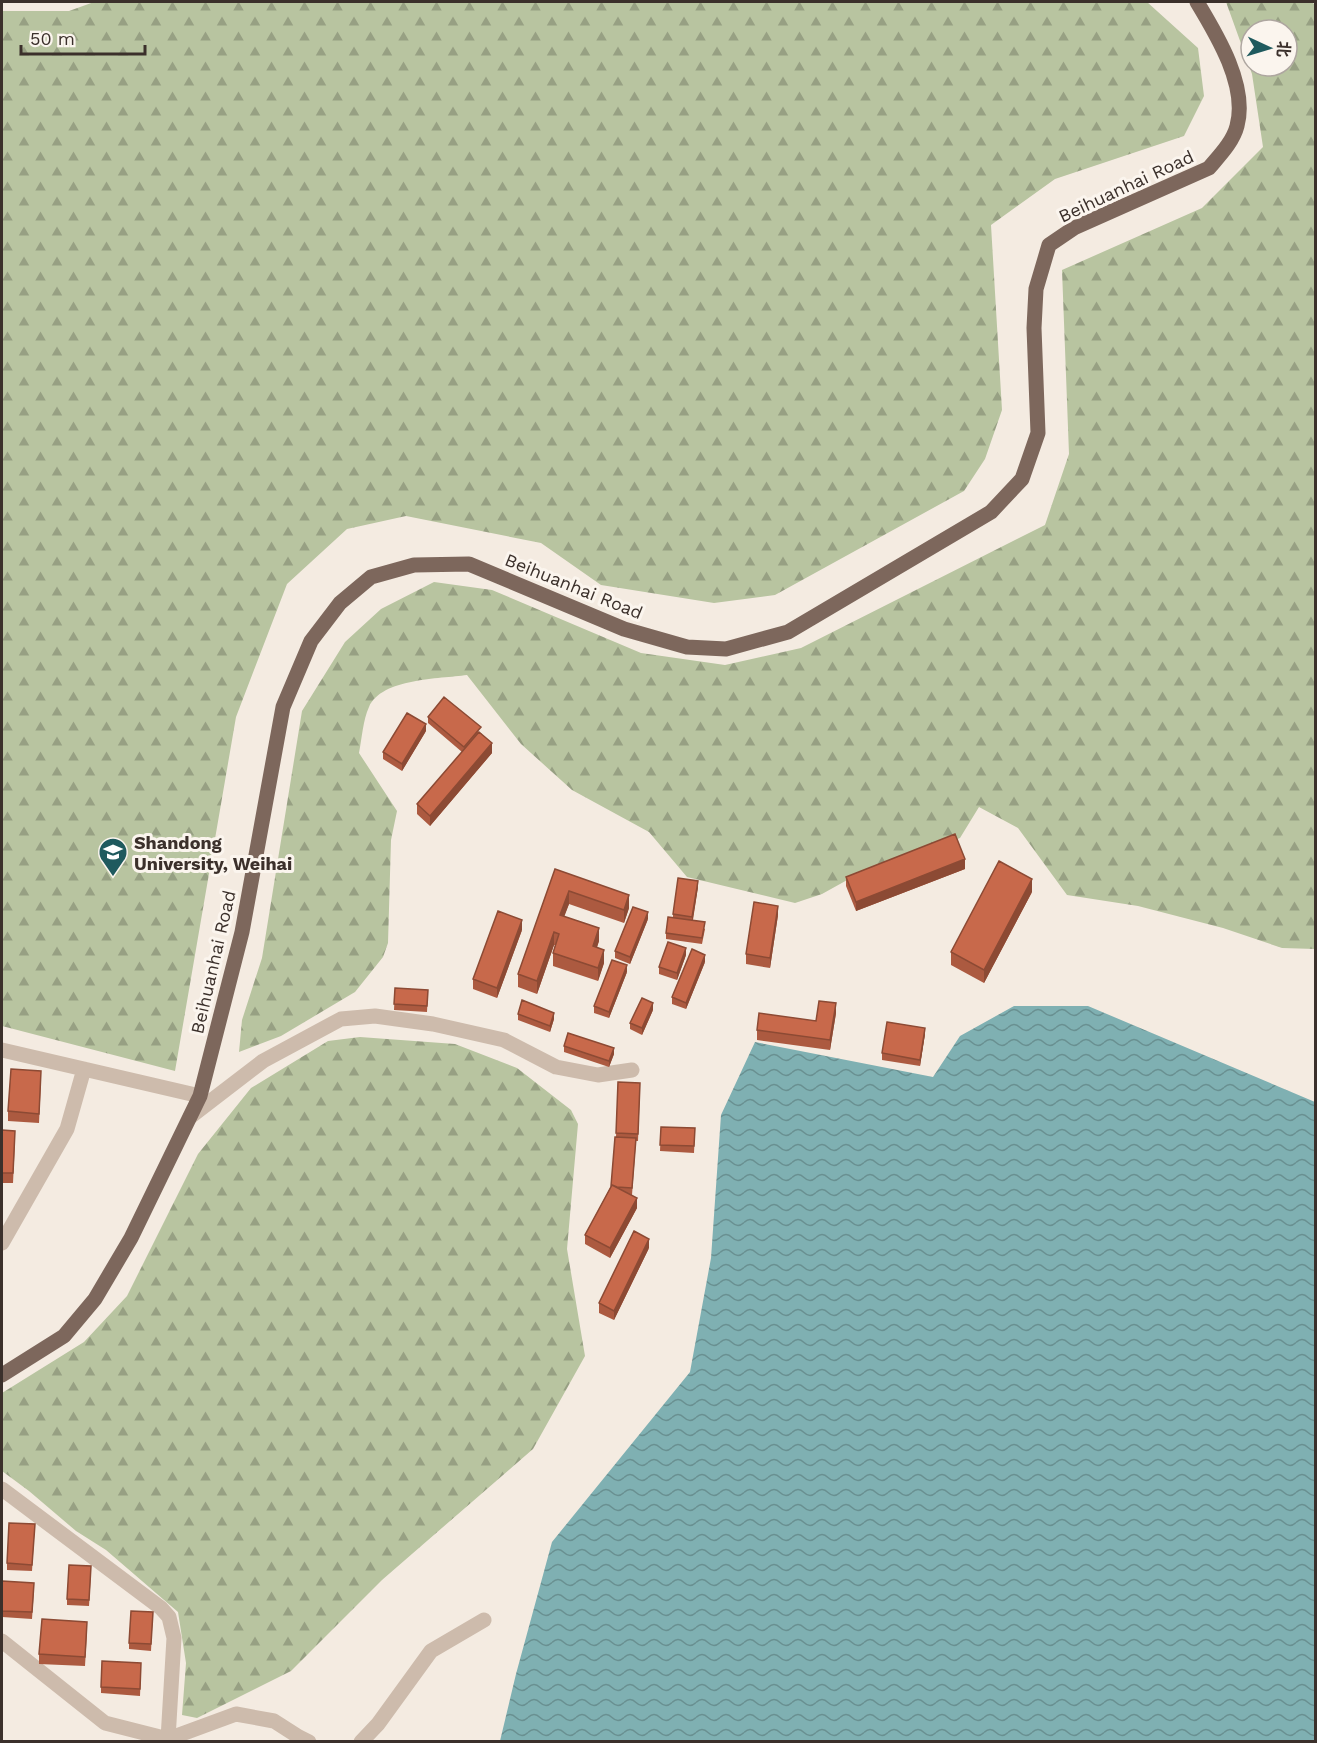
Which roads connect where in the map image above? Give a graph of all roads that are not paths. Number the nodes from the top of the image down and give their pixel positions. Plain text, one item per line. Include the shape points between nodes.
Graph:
1 (1197, 2) edge
2 (2, 1050) edge
3 (84, 1069) junction
4 (632, 1070) dead end
5 (200, 1096) junction
6 (190, 1117) junction
7 (2, 1243) edge
8 (2, 1375) edge
9 (2, 1489) edge
10 (483, 1620) dead end
11 (2, 1641) edge
12 (168, 1739) junction
13 (309, 1742) edge
14 (361, 1742) edge

1 - 5 main road, Beihuanhai Road via 1228,58 1239,98 1237,126 1209,168 1074,228 1049,245 1036,289 1038,433 1022,479 991,512 788,632 726,649 687,646 624,630 469,564 414,565 371,577 340,603 311,641 283,707 242,932
2 - 3 lane
3 - 5 lane
3 - 7 lane via 67,1129
4 - 6 lane via 598,1075 556,1067 504,1040 433,1024 375,1016 341,1019 263,1061
5 - 6 main road, Beihuanhai Road
6 - 8 main road, Beihuanhai Road via 131,1238 95,1299 64,1336
9 - 12 lane via 169,1617 174,1638
10 - 14 lane via 431,1651
11 - 12 lane via 105,1723
12 - 13 lane via 236,1714 274,1721

